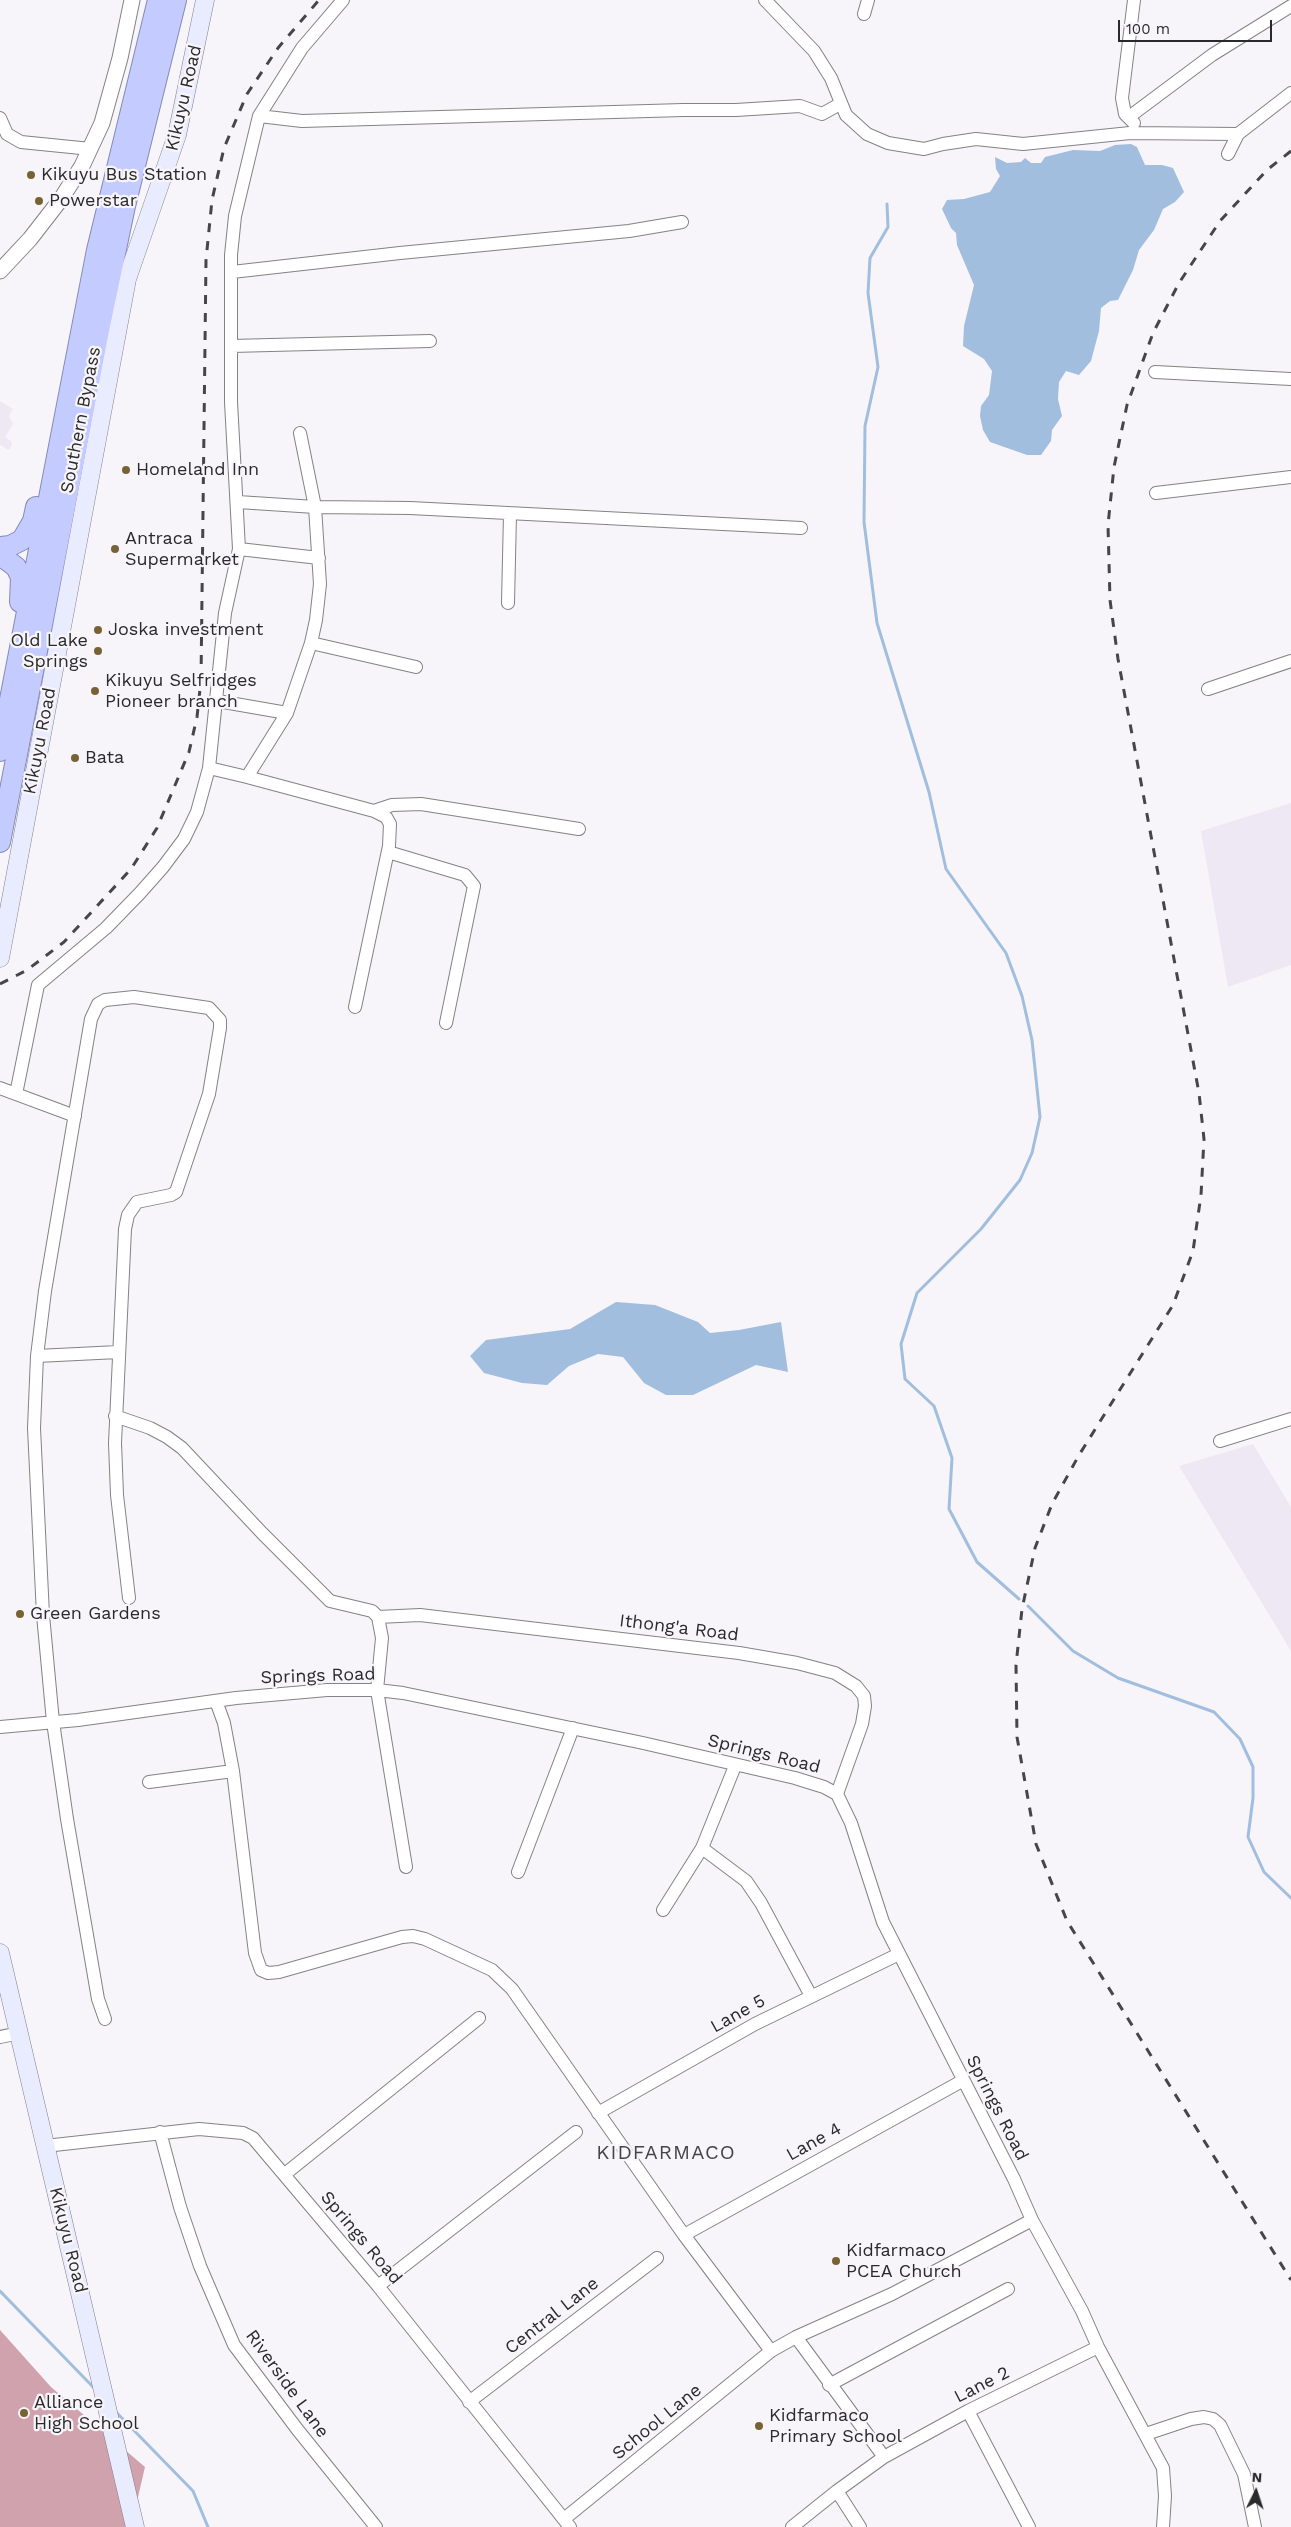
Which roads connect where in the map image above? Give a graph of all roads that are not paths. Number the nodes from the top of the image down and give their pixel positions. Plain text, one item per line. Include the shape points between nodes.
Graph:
1 (132, 0) edge
2 (158, 0) edge
3 (176, 0) edge
4 (205, 0) edge
5 (343, 0) edge
6 (765, 0) edge
7 (868, 0) edge
8 (1134, 0) edge
9 (1291, 6) edge
10 (864, 14) dead end
11 (1291, 93) edge
12 (840, 104) junction
13 (259, 116) junction
14 (1129, 117) junction
15 (0, 118) edge
16 (1145, 133) junction
17 (1238, 134) junction
18 (90, 149) junction
19 (1228, 154) dead end
20 (682, 222) dead end
21 (0, 271) edge
22 (232, 272) junction
23 (430, 341) dead end
24 (231, 346) junction
25 (1155, 372) dead end
26 (1291, 379) edge
27 (72, 382) junction
28 (300, 434) dead end
29 (1291, 477) edge
30 (1156, 493) dead end
31 (238, 502) junction
32 (315, 507) junction
33 (510, 514) junction
34 (801, 528) dead end
35 (0, 547) edge
36 (239, 549) junction
37 (0, 555) edge
38 (319, 558) junction
39 (508, 603) dead end
40 (312, 643) junction
41 (1291, 661) edge
42 (416, 667) dead end
43 (1208, 689) dead end
44 (10, 699) junction
45 (218, 701) junction
46 (286, 713) junction
47 (0, 751) edge
48 (209, 768) junction
49 (247, 777) junction
50 (374, 811) junction
51 (579, 829) dead end
52 (0, 842) edge
53 (388, 852) junction
54 (0, 958) edge
55 (355, 1007) dead end
56 (446, 1023) dead end
57 (0, 1088) edge
58 (16, 1094) junction
59 (76, 1116) junction
60 (118, 1352) junction
61 (37, 1356) junction
62 (115, 1416) junction
63 (1291, 1419) edge
64 (1220, 1441) dead end
65 (129, 1598) dead end
66 (378, 1617) junction
67 (377, 1690) junction
68 (216, 1701) junction
69 (53, 1722) junction
70 (0, 1727) edge
71 (574, 1728) junction
72 (735, 1766) junction
73 (233, 1770) junction
74 (149, 1782) dead end
75 (838, 1794) junction
76 (702, 1848) junction
77 (406, 1867) dead end
78 (518, 1872) dead end
79 (663, 1910) dead end
80 (0, 1953) edge
81 (899, 1954) junction
82 (810, 1996) junction
83 (479, 2018) dead end
84 (105, 2019) dead end
85 (20, 2033) junction
86 (0, 2037) edge
87 (962, 2081) junction
88 (598, 2113) junction
89 (160, 2132) junction
90 (576, 2132) dead end
91 (45, 2146) junction
92 (285, 2174) junction
93 (1032, 2220) junction
94 (684, 2234) junction
95 (657, 2258) dead end
96 (378, 2286) junction
97 (1008, 2289) dead end
98 (796, 2338) junction
99 (1098, 2346) junction
100 (771, 2351) junction
101 (829, 2385) junction
102 (469, 2402) junction
103 (968, 2411) junction
104 (1146, 2434) junction
105 (884, 2458) junction
106 (837, 2491) junction
107 (567, 2523) edge
108 (135, 2527) edge
109 (376, 2527) edge
110 (792, 2527) edge
111 (860, 2527) edge
112 (1029, 2527) edge
113 (1163, 2527) edge
114 (1255, 2527) edge

1 - 18 street via 112,91
2 - 27 highway, Southern Bypass via 97,250
3 - 52 highway, Southern Bypass via 125,206 101,320
4 - 54 main road, Kikuyu Road via 177,135 127,279
5 - 13 street via 302,48
6 - 12 street via 814,51 831,78
7 - 10 street
8 - 14 street via 1122,98 1122,107
9 - 14 street via 1212,55
11 - 17 street
12 - 13 street via 822,114 800,106 302,120
12 - 16 street via 857,127 867,134 888,143 924,149 976,139 1023,144
13 - 22 street via 235,216
14 - 16 street
15 - 18 street via 7,134 21,142
16 - 17 street
17 - 19 street
18 - 21 street via 61,199
20 - 22 street via 629,231
22 - 24 street
23 - 24 street
24 - 31 street via 231,420
25 - 26 street
27 - 35 highway via 58,391 55,398 33,521 22,540
27 - 44 highway, Southern Bypass
28 - 32 street
29 - 30 street
31 - 32 street
31 - 36 street
32 - 33 street
32 - 38 street
33 - 34 street
33 - 39 street
36 - 38 street
36 - 45 street via 225,614
37 - 44 highway via 16,568 22,588 5,672 4,684
38 - 40 street via 320,584
40 - 42 street
40 - 46 street
41 - 43 street
44 - 47 highway, Southern Bypass
45 - 46 street
45 - 48 street
46 - 49 street
48 - 49 street
48 - 58 street via 192,825 163,867 106,928 38,985
49 - 50 street
50 - 51 street via 392,805 421,804
50 - 53 street via 386,817 390,824
53 - 55 street
53 - 56 street via 465,875 474,886
57 - 58 street
58 - 59 street
59 - 60 street via 91,1020 98,1004 134,996 209,1008 220,1020 218,1053 209,1094 176,1192 172,1196 137,1202 128,1214
59 - 61 street via 45,1291
60 - 61 street
60 - 62 street
61 - 69 street via 35,1468
62 - 65 street via 117,1495
62 - 66 street via 150,1428 182,1448 330,1600 372,1611
63 - 64 street
66 - 67 street via 382,1638
66 - 75 street, Ithong'a Road via 420,1615 740,1653 797,1663 835,1674 856,1686 864,1696 865,1706
67 - 68 street, Springs Road via 328,1690
67 - 71 street, Springs Road
67 - 77 street
68 - 69 street, Springs Road
68 - 73 street via 224,1723
69 - 70 street, Springs Road
69 - 84 street via 98,2000
71 - 72 street, Springs Road
71 - 78 street
72 - 75 street, Springs Road via 795,1778
72 - 76 street
73 - 74 street
73 - 88 street via 254,1944 262,1970 279,1972 402,1937 425,1940 492,1970 505,1980
75 - 81 street, Springs Road via 851,1823 874,1899
76 - 79 street
76 - 82 street via 746,1880
80 - 85 main road, Kikuyu Road
81 - 82 street, Lane 5
81 - 87 street, Springs Road
82 - 88 street, Lane 5
83 - 92 street
85 - 86 street
85 - 91 main road, Kikuyu Road
87 - 93 street, Springs Road
87 - 94 street, Lane 4
88 - 94 street
89 - 91 street, Springs Road
89 - 92 street, Springs Road via 243,2133 253,2138
89 - 109 street, Riverside Lane via 200,2266 234,2346
90 - 96 street
91 - 108 main road, Kikuyu Road
92 - 96 street, Springs Road
93 - 98 street, School Lane via 892,2294
93 - 99 street, Springs Road
94 - 100 street
95 - 102 street, Central Lane
96 - 102 street, Springs Road
97 - 101 street
98 - 100 street, School Lane
98 - 101 street
99 - 103 street, Lane 2
99 - 104 street, Springs Road
100 - 107 street, School Lane
101 - 105 street
102 - 107 street, Springs Road
103 - 105 street, Lane 2
103 - 112 street
104 - 113 street, Springs Road via 1163,2468 1166,2496
104 - 114 street via 1191,2419 1213,2419 1220,2425 1244,2474
105 - 106 street, Lane 2
106 - 110 street, Lane 2
106 - 111 street

